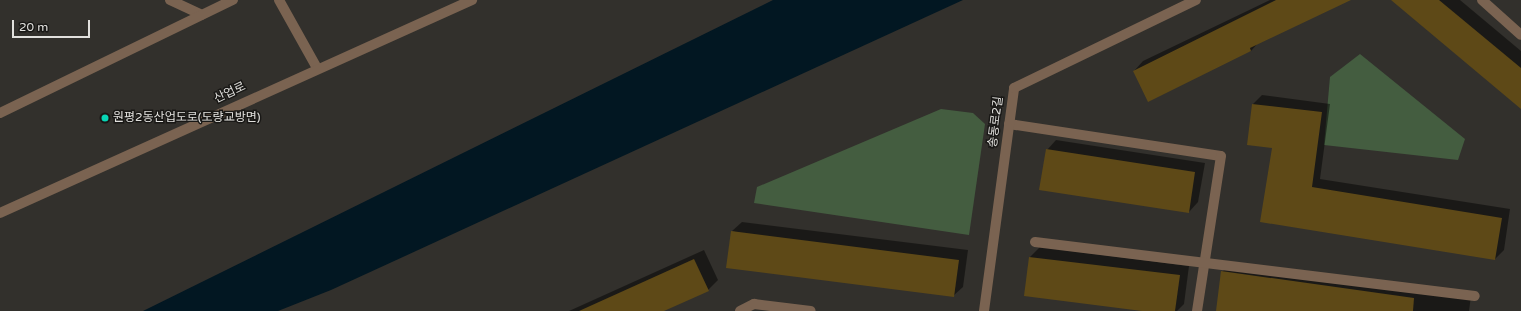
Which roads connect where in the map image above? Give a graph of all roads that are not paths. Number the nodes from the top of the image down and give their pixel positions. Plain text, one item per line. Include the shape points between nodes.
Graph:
1 (170, 0) edge
2 (233, 0) edge
3 (279, 0) edge
4 (472, 0) edge
5 (1196, 0) edge
6 (1482, 0) edge
7 (202, 15) junction
8 (1521, 35) edge
9 (317, 68) junction
10 (0, 113) edge
11 (1009, 124) junction
12 (0, 213) edge
13 (1035, 242) dead end
14 (1205, 263) junction
15 (1475, 296) dead end
16 (740, 311) edge
17 (811, 311) edge
18 (984, 311) edge
19 (1197, 311) edge

1 - 7 street
2 - 7 street
3 - 9 street
4 - 9 street, 산업로
5 - 11 street, 송동로2길 via 1014,88
6 - 8 street
7 - 10 street
9 - 12 street, 산업로
11 - 14 street via 1221,156
11 - 18 street, 송동로2길
13 - 14 street
14 - 15 street
14 - 19 street
16 - 17 street via 754,304

